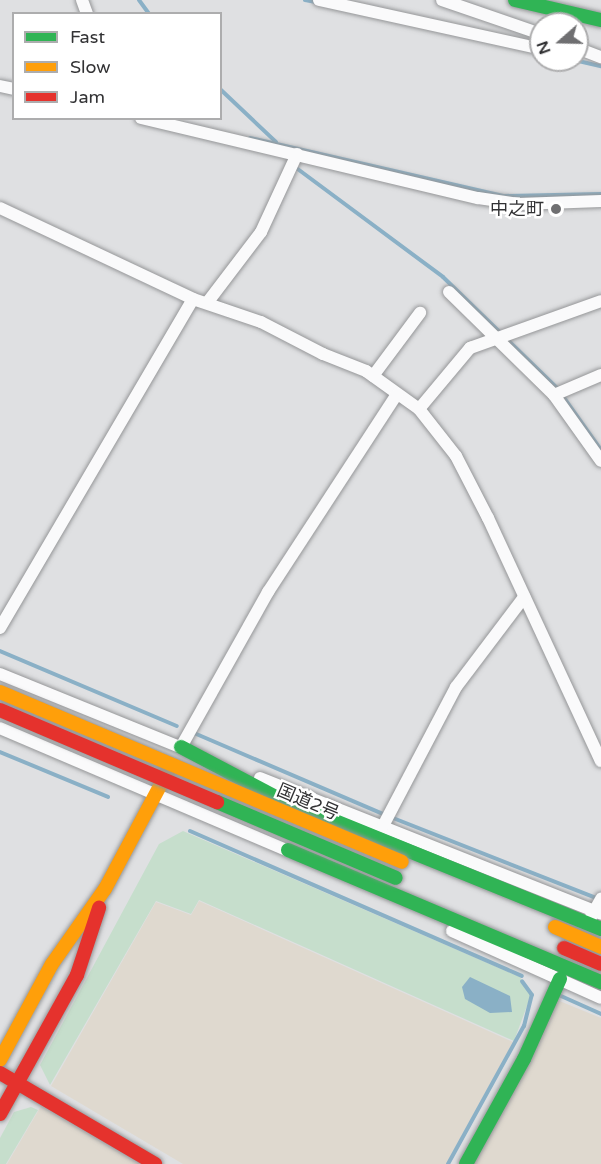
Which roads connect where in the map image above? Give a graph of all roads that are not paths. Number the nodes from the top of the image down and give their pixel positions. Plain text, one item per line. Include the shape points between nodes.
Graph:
1 (320, 0) edge
2 (442, 0) edge
3 (515, 0) edge
4 (601, 20) edge
5 (529, 30) edge
6 (529, 46) edge
7 (170, 122) edge
8 (297, 154) junction
9 (601, 201) edge
10 (0, 208) edge
11 (449, 292) dead end
12 (193, 299) junction
13 (601, 301) edge
14 (207, 303) junction
15 (420, 313) dead end
16 (499, 336) junction
17 (601, 375) edge
18 (373, 376) junction
19 (558, 393) junction
20 (397, 394) junction
21 (419, 409) junction
22 (599, 453) edge
23 (525, 597) junction
24 (0, 628) edge
25 (0, 674) edge
26 (0, 692) edge
27 (0, 710) edge
28 (0, 728) edge
29 (181, 747) junction
30 (601, 760) edge
31 (156, 795) junction
32 (383, 826) junction
33 (288, 850) junction
34 (401, 880) dead end
35 (105, 889) junction
36 (601, 899) edge
37 (595, 914) edge
38 (601, 929) edge
39 (547, 941) dead end
40 (599, 946) edge
41 (601, 964) edge
42 (563, 976) junction
43 (601, 982) edge
44 (601, 998) edge
45 (0, 1060) edge
46 (0, 1073) edge
47 (18, 1083) junction
48 (0, 1114) edge
49 (155, 1164) edge
50 (466, 1164) edge

1 - 6 street
2 - 5 street
3 - 4 main road
7 - 8 street
8 - 9 street via 478,198 519,204
8 - 14 street via 261,232
10 - 12 street
11 - 16 street
12 - 14 street
12 - 24 street
13 - 16 street
14 - 18 street via 261,322
15 - 18 street
16 - 19 street
16 - 21 street via 470,348
17 - 19 street
18 - 20 street
19 - 22 street
20 - 21 street
20 - 29 street via 268,592
21 - 23 street via 456,456
23 - 30 street
23 - 32 street via 456,687
25 - 29 street
26 - 40 main road, 国道2号, bridge
27 - 34 main road, 国道2号, bridge
28 - 31 street
29 - 31 main road
29 - 32 street
29 - 38 main road via 276,797
31 - 33 street
31 - 35 main road
32 - 37 street
33 - 42 street via 312,869
33 - 43 main road
35 - 45 main road via 52,964
35 - 47 main road via 77,975
36 - 37 street
39 - 41 main road
42 - 44 street
42 - 50 main road via 524,1059
46 - 47 main road
47 - 48 main road
47 - 49 main road

